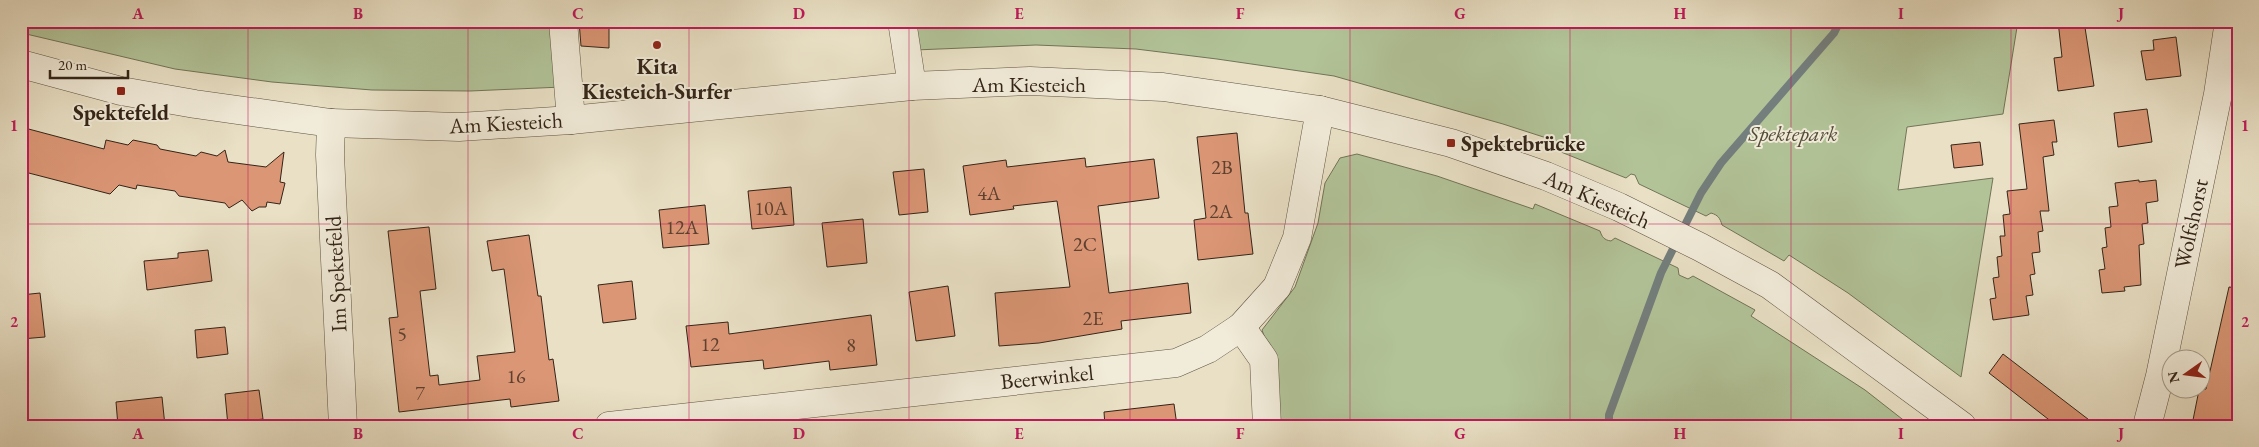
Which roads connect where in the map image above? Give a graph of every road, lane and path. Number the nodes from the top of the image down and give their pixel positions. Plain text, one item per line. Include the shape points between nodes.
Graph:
1 (562, 21) edge
2 (902, 21) edge
3 (2229, 21) edge
4 (21, 64) edge
5 (912, 86) junction
6 (1320, 110) junction
7 (571, 120) junction
8 (331, 123) junction
9 (1241, 327) junction
10 (344, 426) edge
11 (609, 426) edge
12 (1267, 426) edge
13 (1962, 426) edge
14 (2147, 426) edge

1 - 7 street
2 - 5 street
3 - 14 street, Wolfshorst via 2218,94
4 - 8 street, Am Kiesteich via 121,91
5 - 6 street, Am Kiesteich via 1030,81 1163,87
5 - 7 street, Am Kiesteich
6 - 9 street, Beerwinkel via 1297,238 1276,286
6 - 13 street, Am Kiesteich via 1451,143 1546,176 1619,207 1770,285
7 - 8 street, Am Kiesteich via 459,127
8 - 10 street, Im Spektefeld
9 - 11 street, Beerwinkel via 1208,349 1176,363
9 - 12 street via 1264,360

